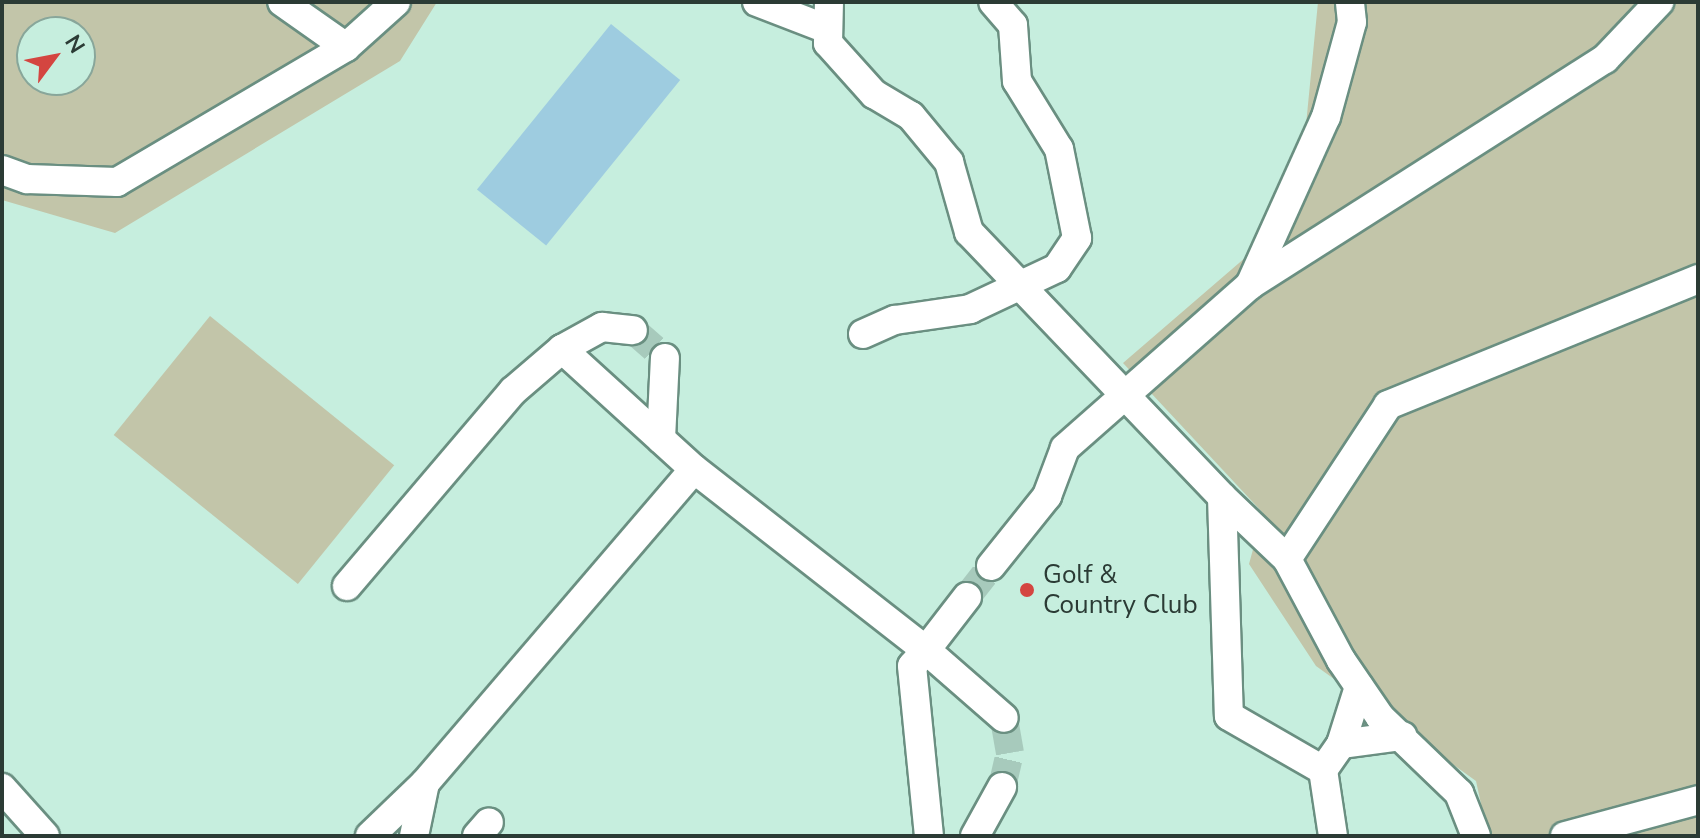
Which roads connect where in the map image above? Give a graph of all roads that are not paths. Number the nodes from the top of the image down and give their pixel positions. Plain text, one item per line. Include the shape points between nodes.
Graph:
1 (282, 2) edge
2 (396, 2) edge
3 (757, 2) edge
4 (993, 2) edge
5 (1350, 2) edge
6 (1659, 2) edge
7 (828, 16) edge
8 (346, 47) junction
9 (2, 170) edge
10 (1698, 279) edge
11 (1013, 284) junction
12 (1250, 285) junction
13 (633, 330) tunnel mouth
14 (863, 334) dead end
15 (562, 349) junction
16 (665, 358) dead end
17 (1124, 394) junction
18 (661, 439) junction
19 (694, 469) junction
20 (1222, 497) junction
21 (1287, 559) junction
22 (991, 566) tunnel mouth
23 (347, 586) dead end
24 (967, 597) tunnel mouth
25 (926, 650) junction
26 (1359, 687) junction
27 (1004, 718) tunnel mouth
28 (1402, 736) junction
29 (1341, 744) junction
30 (1323, 770) junction
31 (425, 783) junction
32 (1002, 787) tunnel mouth
33 (2, 788) edge
34 (1698, 800) edge
35 (45, 836) edge
36 (370, 836) edge
37 (414, 836) edge
38 (929, 836) edge
39 (975, 836) edge
40 (1333, 836) edge
41 (1476, 836) edge
42 (1565, 836) edge

1 - 8 lane
2 - 8 lane
3 - 7 lane
4 - 11 lane via 1013,25 1017,81 1059,149 1077,238 1057,268
5 - 12 lane via 1352,22 1326,117
6 - 12 lane via 1605,59
7 - 11 lane via 828,43 874,94 911,116 949,162 969,232
8 - 9 lane via 117,182 27,179
10 - 21 lane via 1388,405
11 - 14 lane via 970,309 895,320
11 - 17 lane
12 - 17 lane
13 - 15 lane via 602,327
15 - 18 lane
15 - 23 lane via 513,391
16 - 18 lane
17 - 20 lane
17 - 22 lane via 1065,448 1047,496
18 - 19 lane
19 - 25 lane
19 - 31 lane
20 - 21 lane
20 - 30 lane via 1229,716
21 - 26 lane
24 - 25 lane
25 - 27 lane
25 - 38 lane via 912,666
26 - 28 lane
26 - 29 lane
28 - 29 lane
28 - 41 lane via 1459,793
29 - 30 lane
30 - 40 lane
31 - 36 lane
31 - 37 lane
32 - 39 lane
33 - 35 lane
34 - 42 lane

